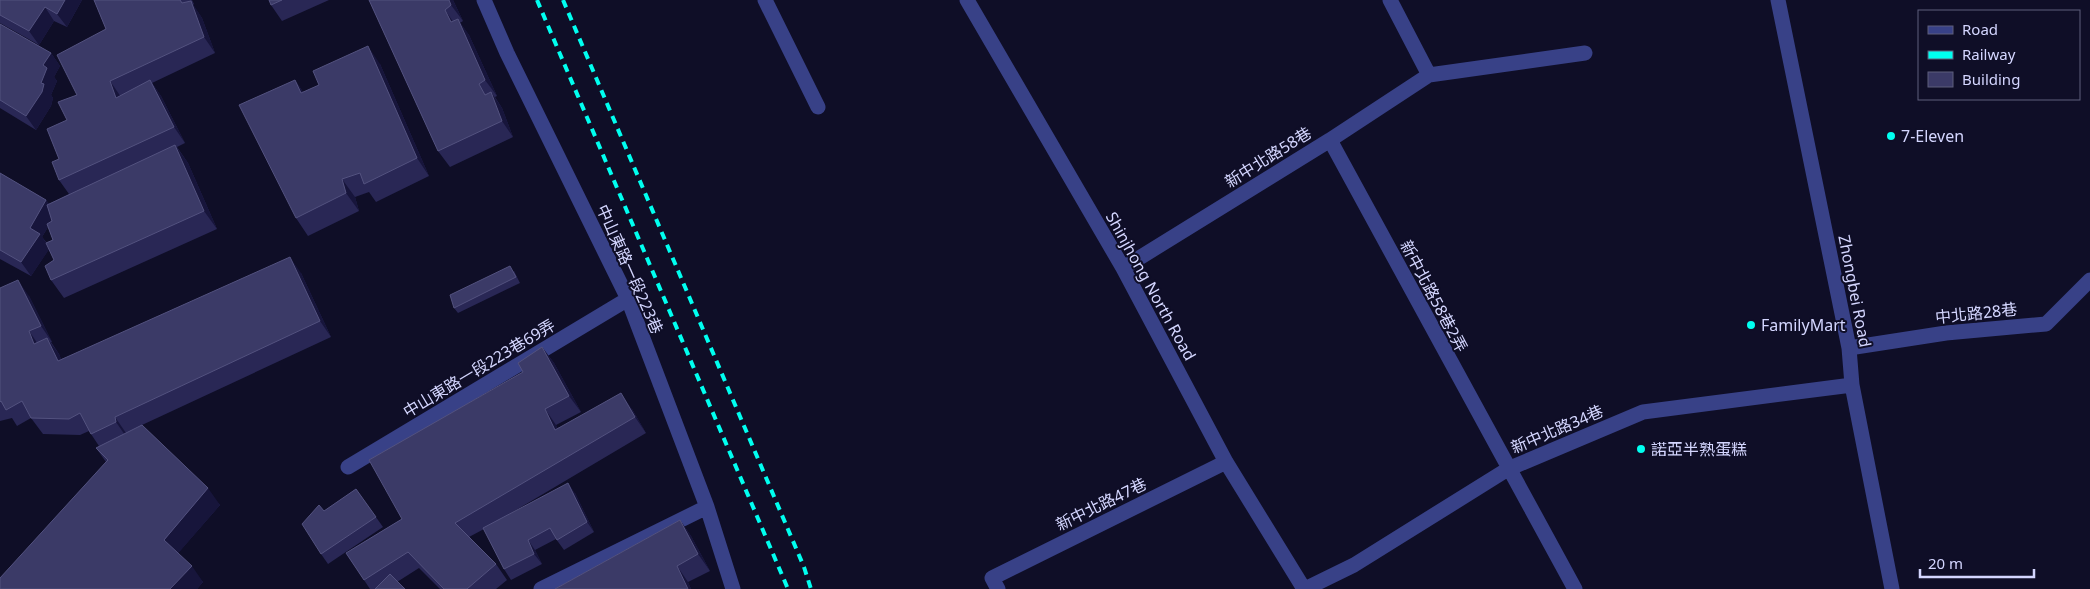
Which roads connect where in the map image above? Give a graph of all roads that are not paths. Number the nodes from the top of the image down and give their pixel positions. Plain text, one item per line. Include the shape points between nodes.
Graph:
1 (484, 0) edge
2 (765, 0) edge
3 (967, 0) edge
4 (1390, 0) edge
5 (1778, 0) edge
6 (1585, 53) dead end
7 (1429, 74) junction
8 (818, 108) dead end
9 (1330, 140) junction
10 (1123, 268) junction
11 (2090, 280) edge
12 (628, 299) junction
13 (1850, 348) junction
14 (1852, 385) junction
15 (1226, 462) junction
16 (348, 467) dead end
17 (1508, 469) junction
18 (707, 507) junction
19 (995, 583) edge
20 (541, 589) edge
21 (733, 589) edge
22 (1304, 589) edge
23 (1575, 589) edge
24 (1892, 589) edge

1 - 12 street, 中山東路一段223巷
2 - 8 street
3 - 10 street, Shinjhong North Road
4 - 7 street
5 - 13 street, Zhongbei Road
6 - 7 street, 新中北路58巷
7 - 9 street, 新中北路58巷
9 - 10 street, 新中北路58巷
9 - 17 street, 新中北路58巷2弄
10 - 15 street, Shinjhong North Road
11 - 13 street, 中北路28巷 via 2046,324 1946,333
12 - 16 street, 中山東路一段223巷69弄
12 - 18 street, 中山東路一段223巷
13 - 14 street, Zhongbei Road
14 - 17 street, 新中北路34巷 via 1643,412
14 - 24 street, Zhongbei Road
15 - 19 street, 新中北路47巷
15 - 22 street, Shinjhong North Road
17 - 22 street, 新中北路34巷 via 1354,565
17 - 23 street, 新中北路58巷2弄
18 - 20 street
18 - 21 street, 中山東路一段223巷

